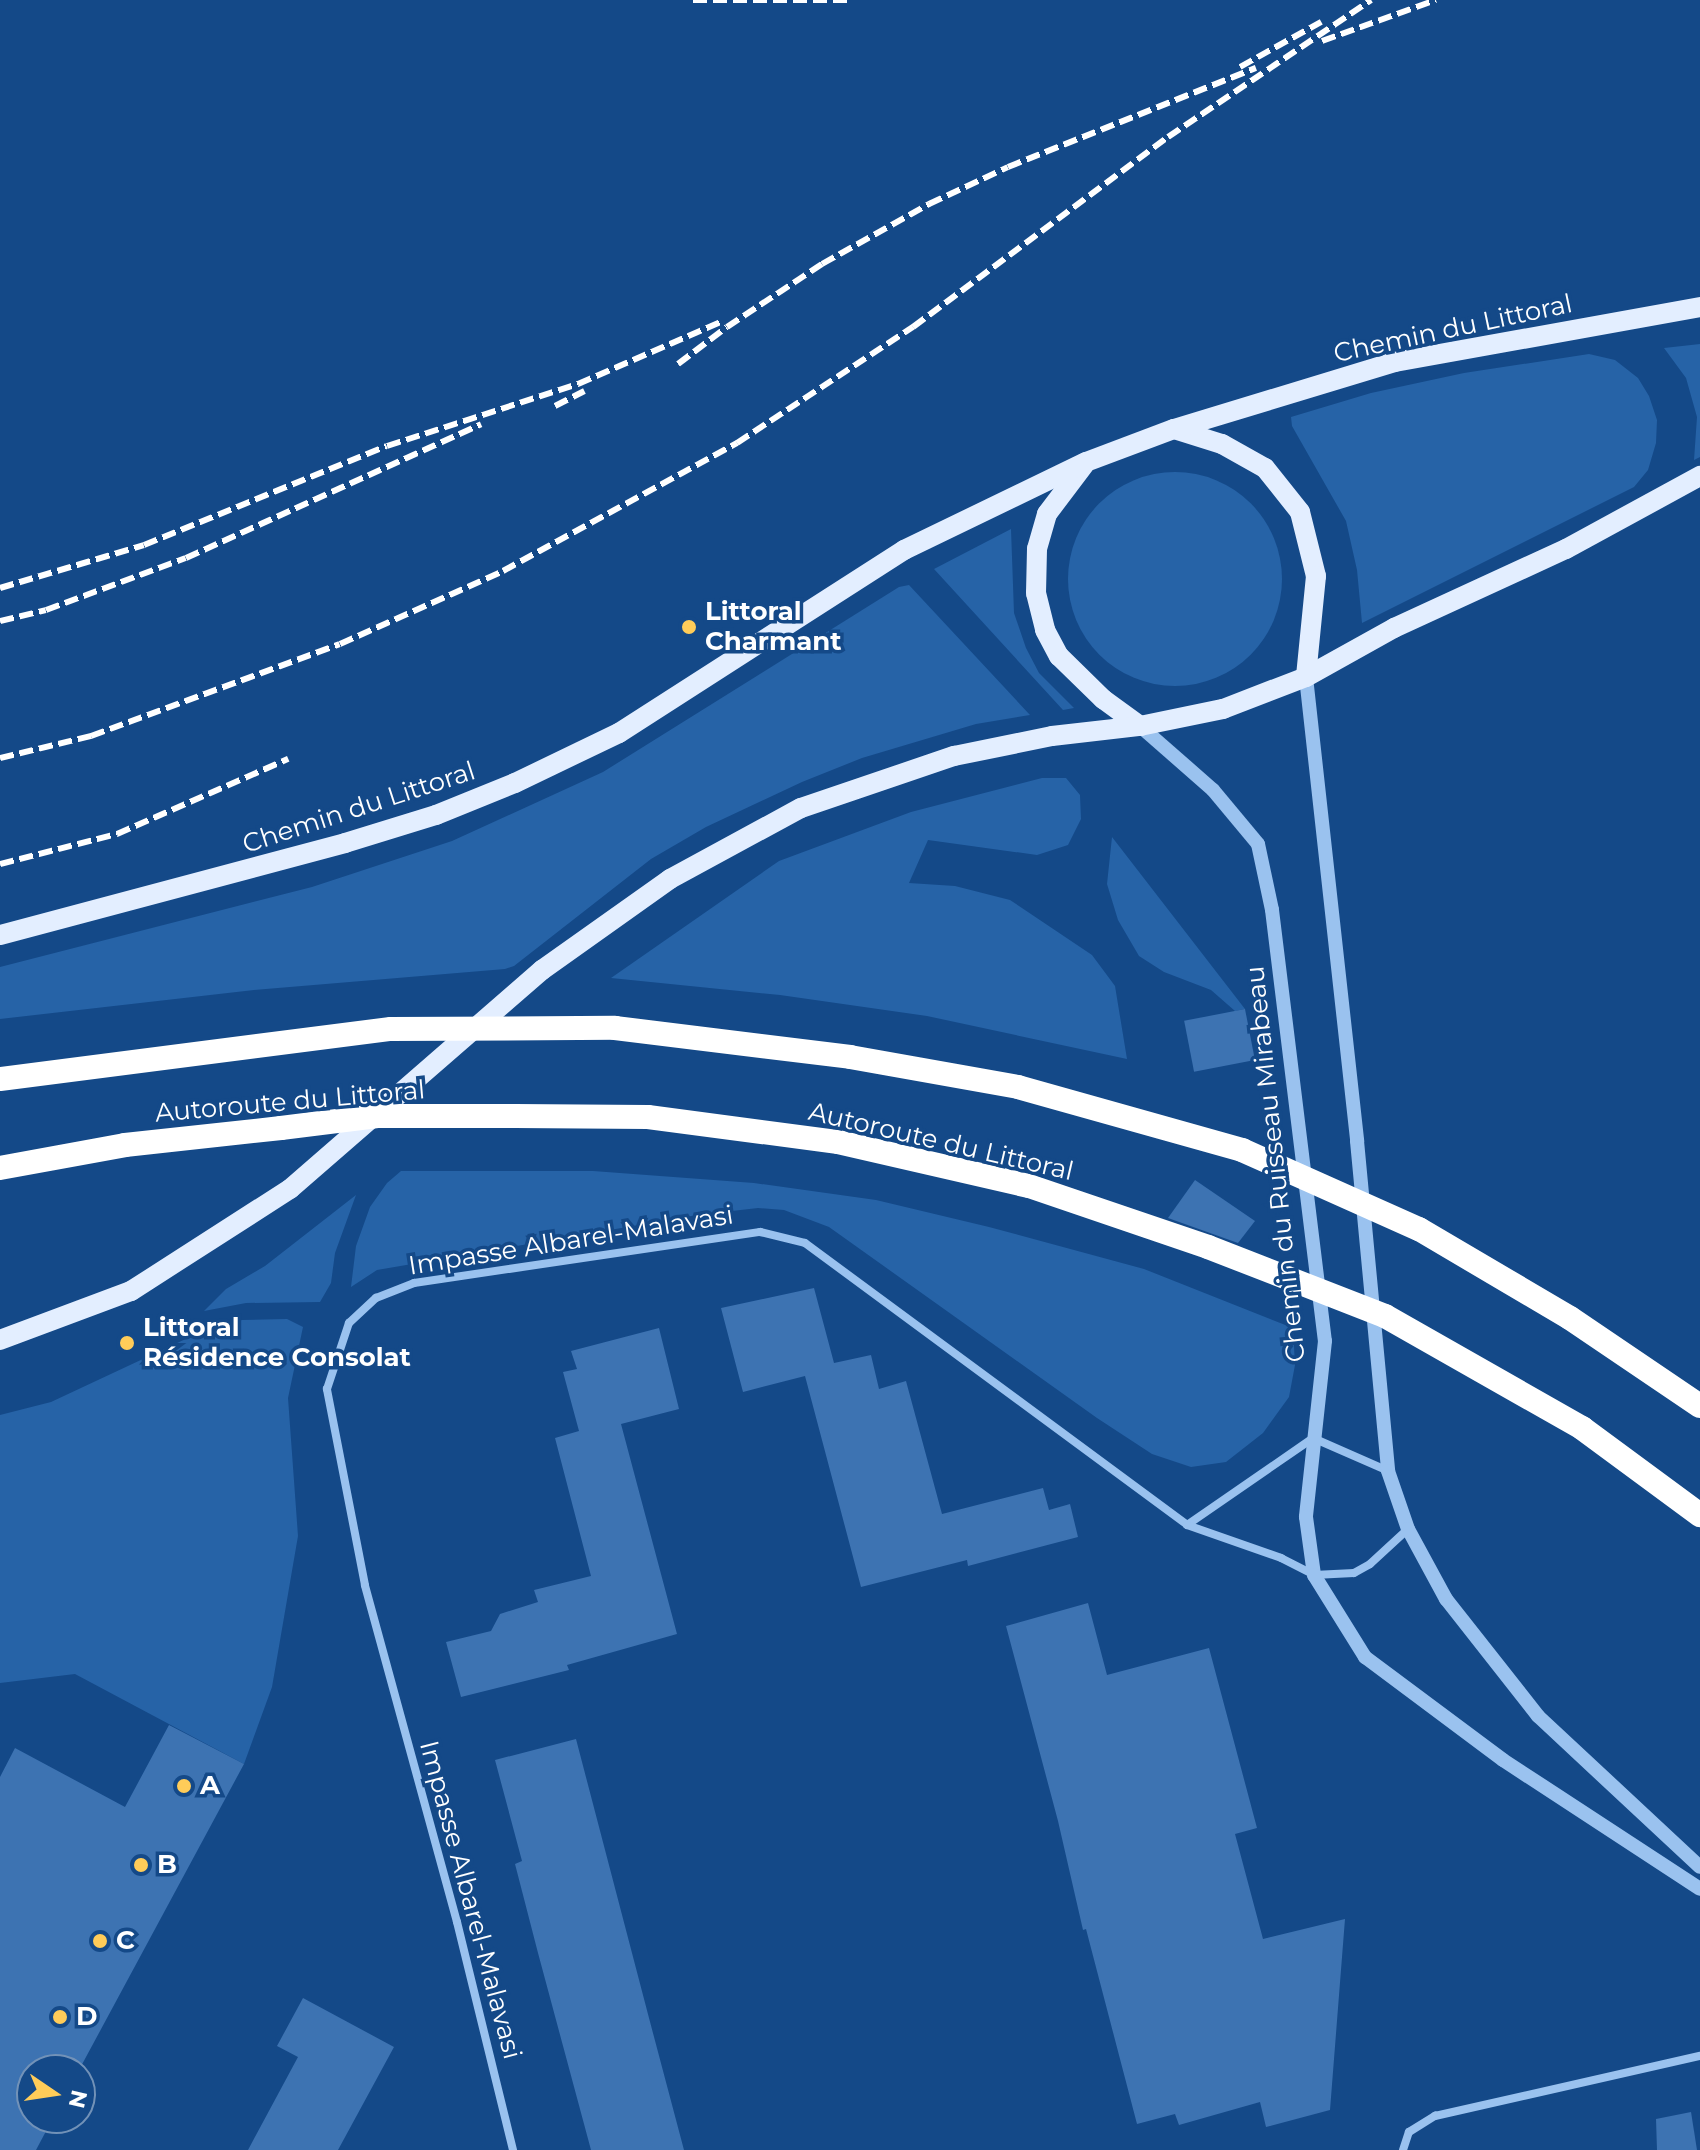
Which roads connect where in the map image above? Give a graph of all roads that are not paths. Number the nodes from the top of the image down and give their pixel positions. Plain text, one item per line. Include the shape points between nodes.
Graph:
1 (1700, 307) edge
2 (1174, 429) junction
3 (1086, 462) junction
4 (1700, 476) edge
5 (1306, 677) junction
6 (1140, 726) junction
7 (0, 935) edge
8 (0, 1079) edge
9 (0, 1168) edge
10 (0, 1340) edge
11 (1700, 1406) edge
12 (1313, 1438) junction
13 (1388, 1471) junction
14 (1700, 1515) edge
15 (1187, 1525) junction
16 (1408, 1529) junction
17 (1314, 1575) junction
18 (1700, 1867) edge
19 (1700, 1889) edge
20 (1700, 2056) edge
21 (513, 2150) edge
22 (1403, 2150) edge

1 - 2 main road, Chemin du Littoral via 1395,362
2 - 3 main road, Chemin du Littoral
2 - 5 main road via 1222,444 1265,468 1300,512 1316,576
3 - 6 main road via 1047,514 1037,549 1036,593 1045,630 1059,656
3 - 7 main road, Chemin du Littoral via 904,550 633,725 541,772 421,820
4 - 5 main road via 1566,549 1394,628
5 - 6 main road via 1223,709
5 - 13 street
6 - 10 main road via 1052,736 954,756 801,808 737,841 670,879 542,970 290,1189 131,1291
6 - 12 street, Chemin du Ruisseau Mirabeau via 1213,790 1258,844 1272,910 1325,1341
8 - 11 highway, bridge via 391,1029 615,1028 850,1057 1018,1087 1242,1150 1419,1229 1570,1318
9 - 14 highway, Autoroute du Littoral, bridge via 125,1145 377,1116 648,1117 838,1142 1029,1186 1208,1247 1385,1316 1582,1428
12 - 13 street
12 - 15 street
12 - 17 street, Chemin du Ruisseau Mirabeau via 1306,1517
13 - 16 street
15 - 17 street, Impasse Albarel-Malavasi
15 - 21 street, Impasse Albarel-Malavasi via 805,1243 760,1232 414,1283 376,1298 349,1323 327,1389 365,1585
16 - 17 street via 1354,1573
16 - 18 street via 1446,1599 1538,1716
17 - 19 street, Chemin du Ruisseau Mirabeau via 1365,1657 1503,1760
20 - 22 street via 1435,2116 1409,2132

